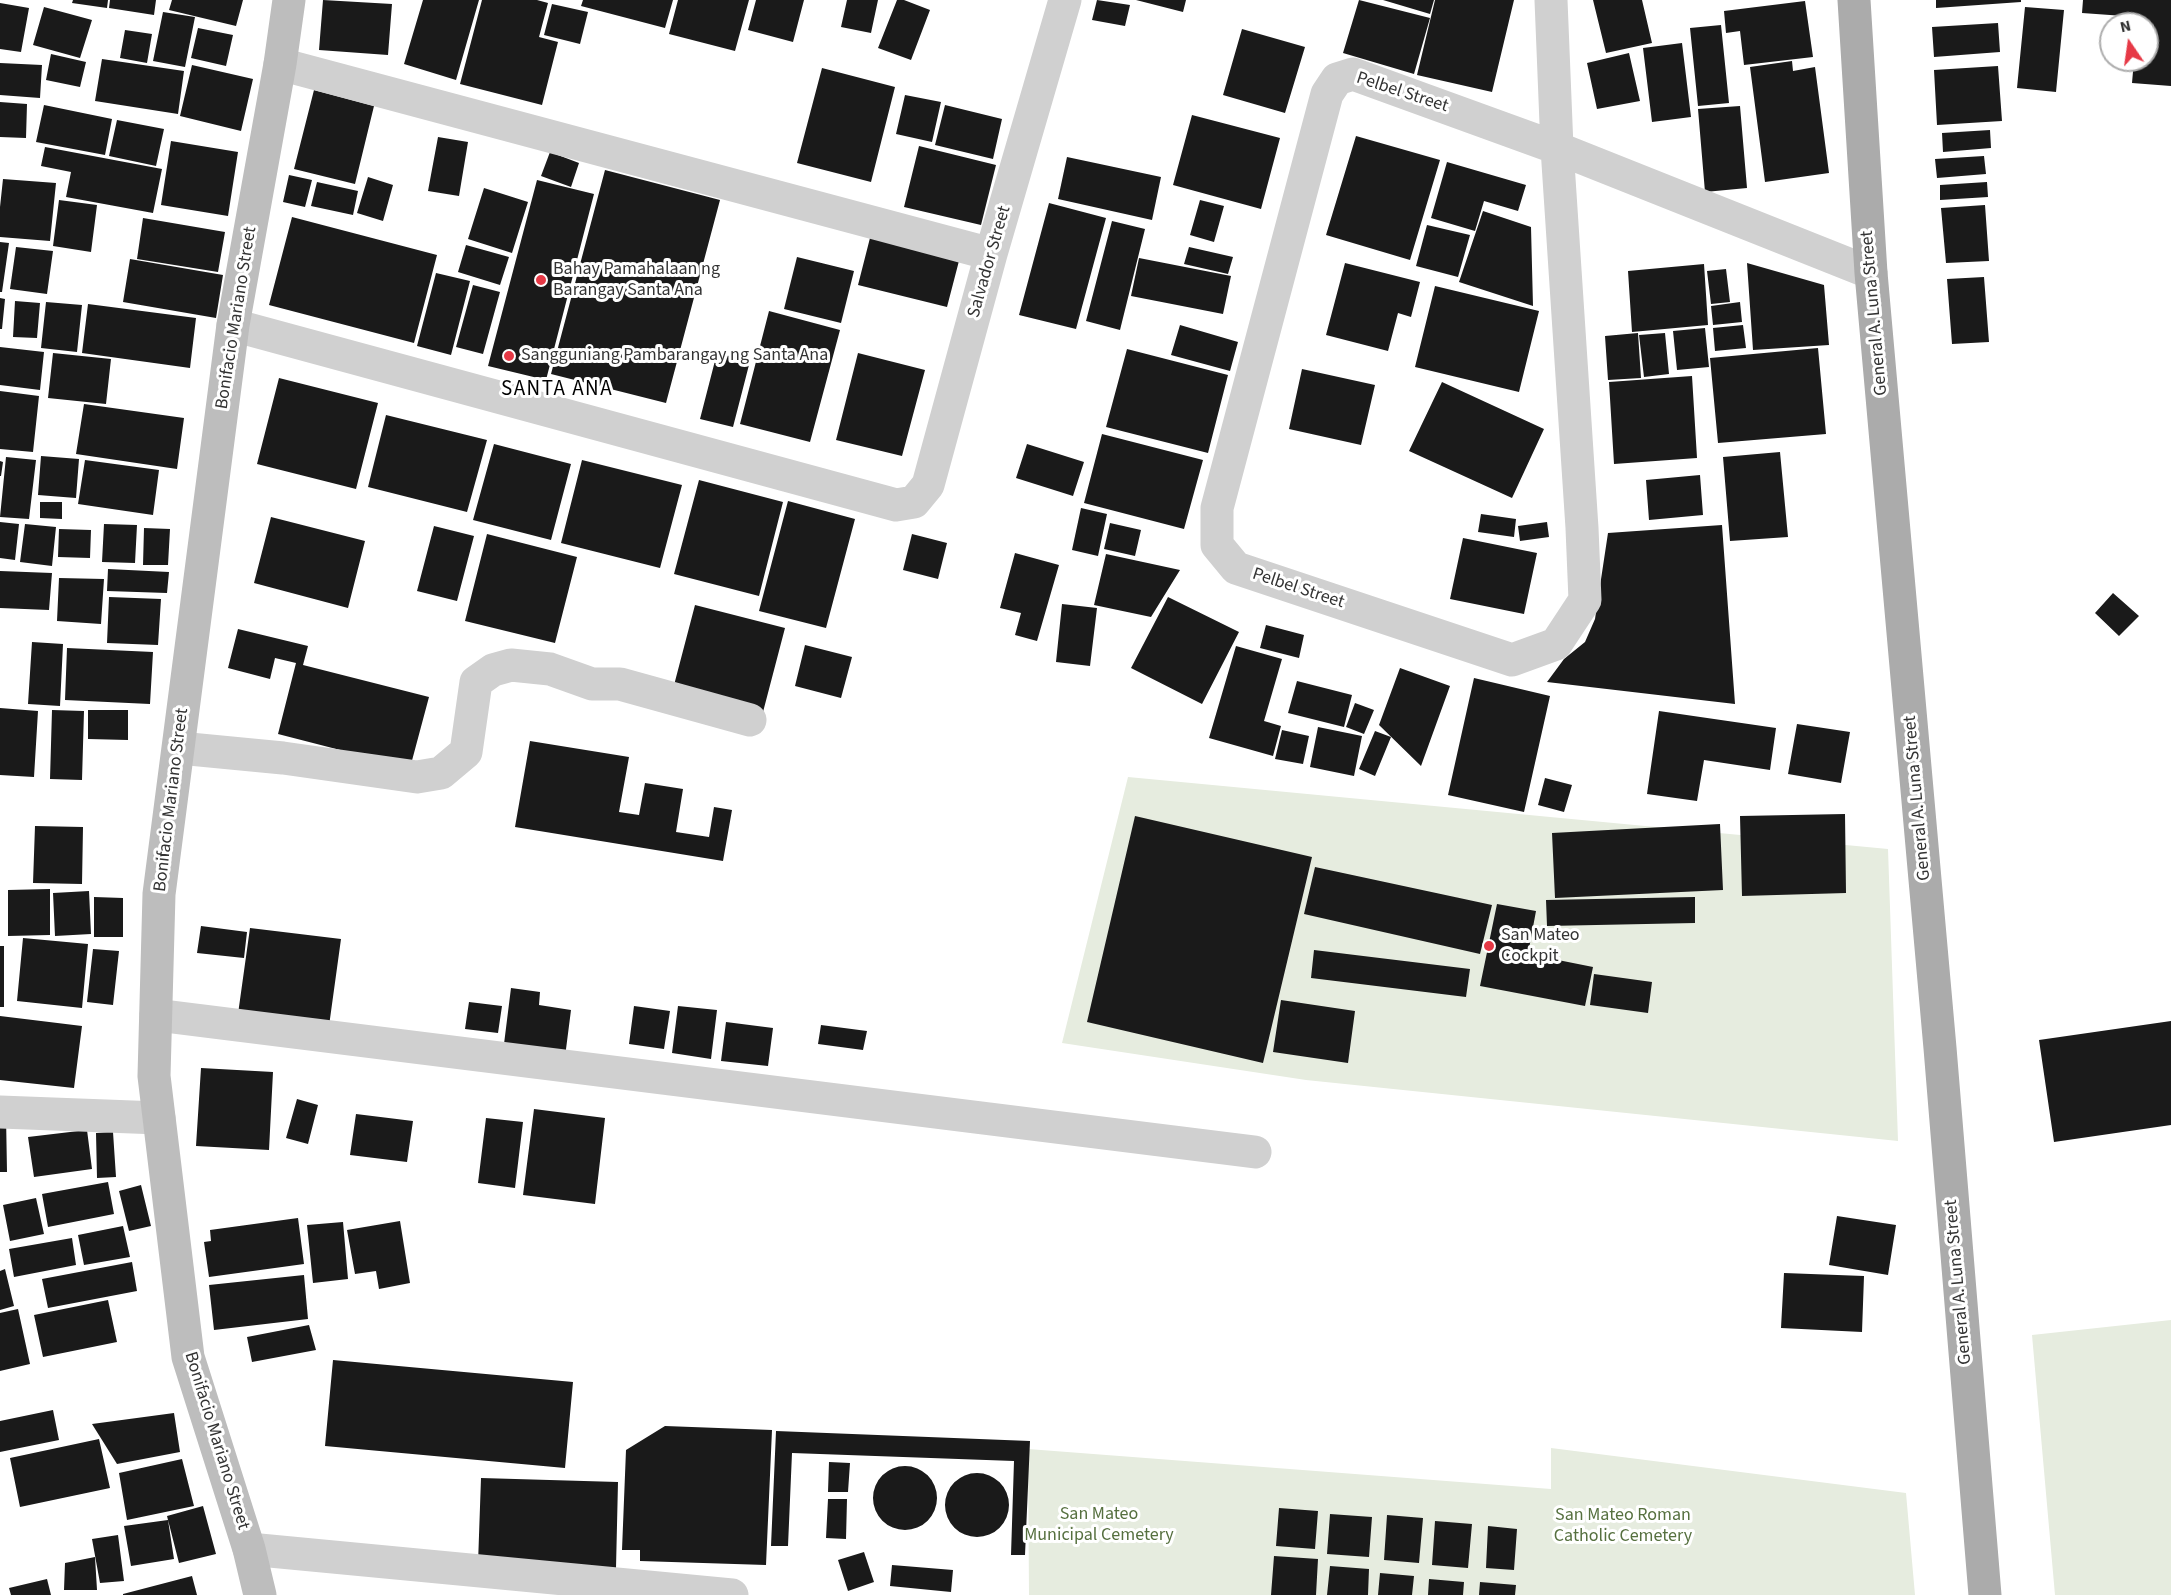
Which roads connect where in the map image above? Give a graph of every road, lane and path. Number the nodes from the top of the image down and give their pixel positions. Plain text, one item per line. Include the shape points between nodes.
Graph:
1 (289, 0) edge
2 (1065, 0) edge
3 (1551, 0) edge
4 (1854, 0) edge
5 (280, 64) junction
6 (1557, 148) junction
7 (991, 254) junction
8 (1871, 273) junction
9 (233, 325) junction
10 (750, 720) dead end
11 (179, 748) junction
12 (156, 1015) junction
13 (0, 1112) edge
14 (159, 1118) junction
15 (1255, 1152) dead end
16 (249, 1550) junction
17 (260, 1595) edge
18 (732, 1595) edge
19 (1985, 1595) edge

1 - 5 street, Bonifacio Mariano Street
2 - 7 street, Salvador Street
3 - 6 street, Pelbel Street
4 - 8 main road, General A. Luna Street
5 - 7 street
5 - 9 street, Bonifacio Mariano Street
6 - 6 street, Pelbel Street via 1585,600 1556,644 1512,660 1236,568 1217,545 1217,508 1327,94 1336,79 1353,74
6 - 8 street, Pelbel Street
7 - 9 street, Salvador Street via 927,485 914,502 896,505
8 - 19 main road, General A. Luna Street
9 - 11 street, Bonifacio Mariano Street
10 - 11 street via 620,684 592,684 550,669 511,666 493,670 476,682 466,752 441,773 417,777
11 - 12 street, Bonifacio Mariano Street via 159,894
12 - 14 street, Bonifacio Mariano Street via 154,1076
12 - 15 street
13 - 14 street
14 - 16 street, Bonifacio Mariano Street via 188,1357
16 - 17 street, Bonifacio Mariano Street
16 - 18 street

